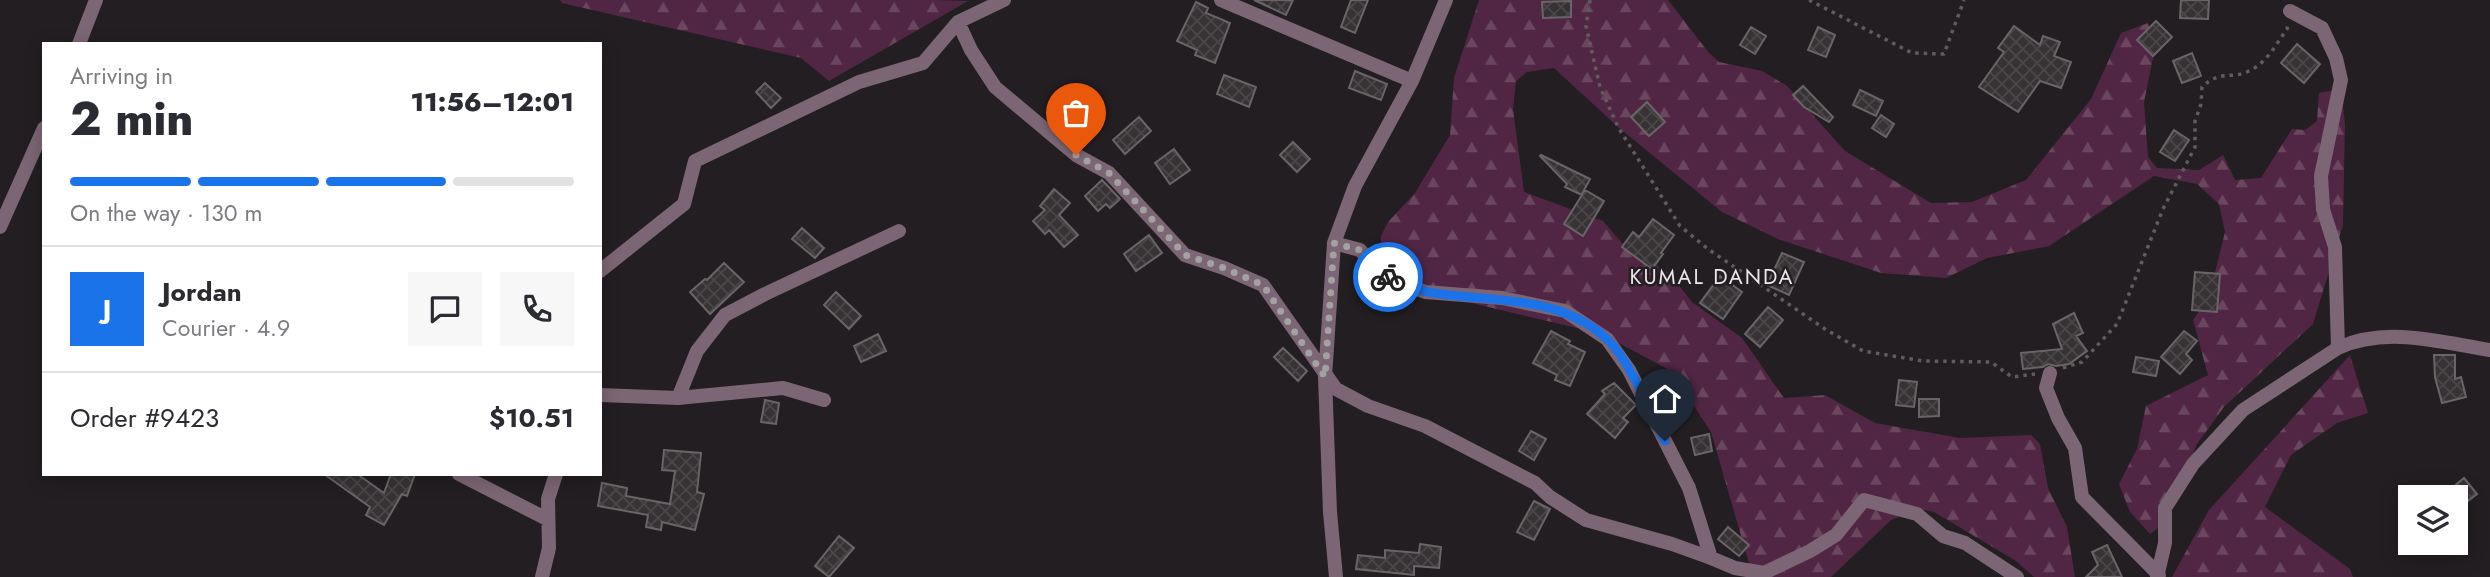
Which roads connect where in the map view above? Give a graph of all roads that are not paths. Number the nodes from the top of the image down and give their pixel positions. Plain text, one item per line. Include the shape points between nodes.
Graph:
1 (96, 0) edge
2 (1004, 0) edge
3 (1221, 0) edge
4 (1446, 0) edge
5 (2290, 11) road end
6 (958, 22) junction
7 (80, 42) edge
8 (1412, 81) junction
9 (42, 132) edge
10 (0, 227) edge
11 (899, 231) dead end
12 (1334, 243) junction
13 (602, 269) edge
14 (2338, 348) junction
15 (2490, 350) edge
16 (2050, 373) road end
17 (1325, 377) junction
18 (602, 396) edge
19 (678, 398) junction
20 (824, 400) dead end
21 (463, 476) edge
22 (555, 476) edge
23 (547, 519) junction
24 (1711, 558) junction
25 (2158, 576) edge
26 (541, 577) edge
27 (1336, 577) edge
28 (2017, 577) edge

1 - 7 street
2 - 6 street
3 - 8 street
4 - 8 street
5 - 14 street via 2322,28 2341,80 2321,176 2323,209 2335,247
6 - 13 street via 923,63 859,82 695,161 684,204
6 - 17 street via 995,87 1076,155 1109,173 1185,255 1263,285
8 - 12 street via 1355,186
9 - 10 street
11 - 19 street via 724,315 697,351
12 - 17 street
12 - 24 street via 1360,250 1383,275 1425,292 1502,298 1565,311 1607,339 1629,370 1689,488
14 - 15 street via 2375,337 2402,337
14 - 25 street via 2243,410 2193,464 2165,508 2165,543
16 - 25 street via 2046,388 2075,448 2082,497
17 - 24 street via 1346,395 1425,426 1535,483 1586,520
17 - 27 street
18 - 19 street
19 - 20 street via 783,388
21 - 23 street
22 - 23 street
23 - 26 street via 549,548
24 - 28 street via 1764,573 1836,535 1864,500 1917,514 1943,536 1965,543

